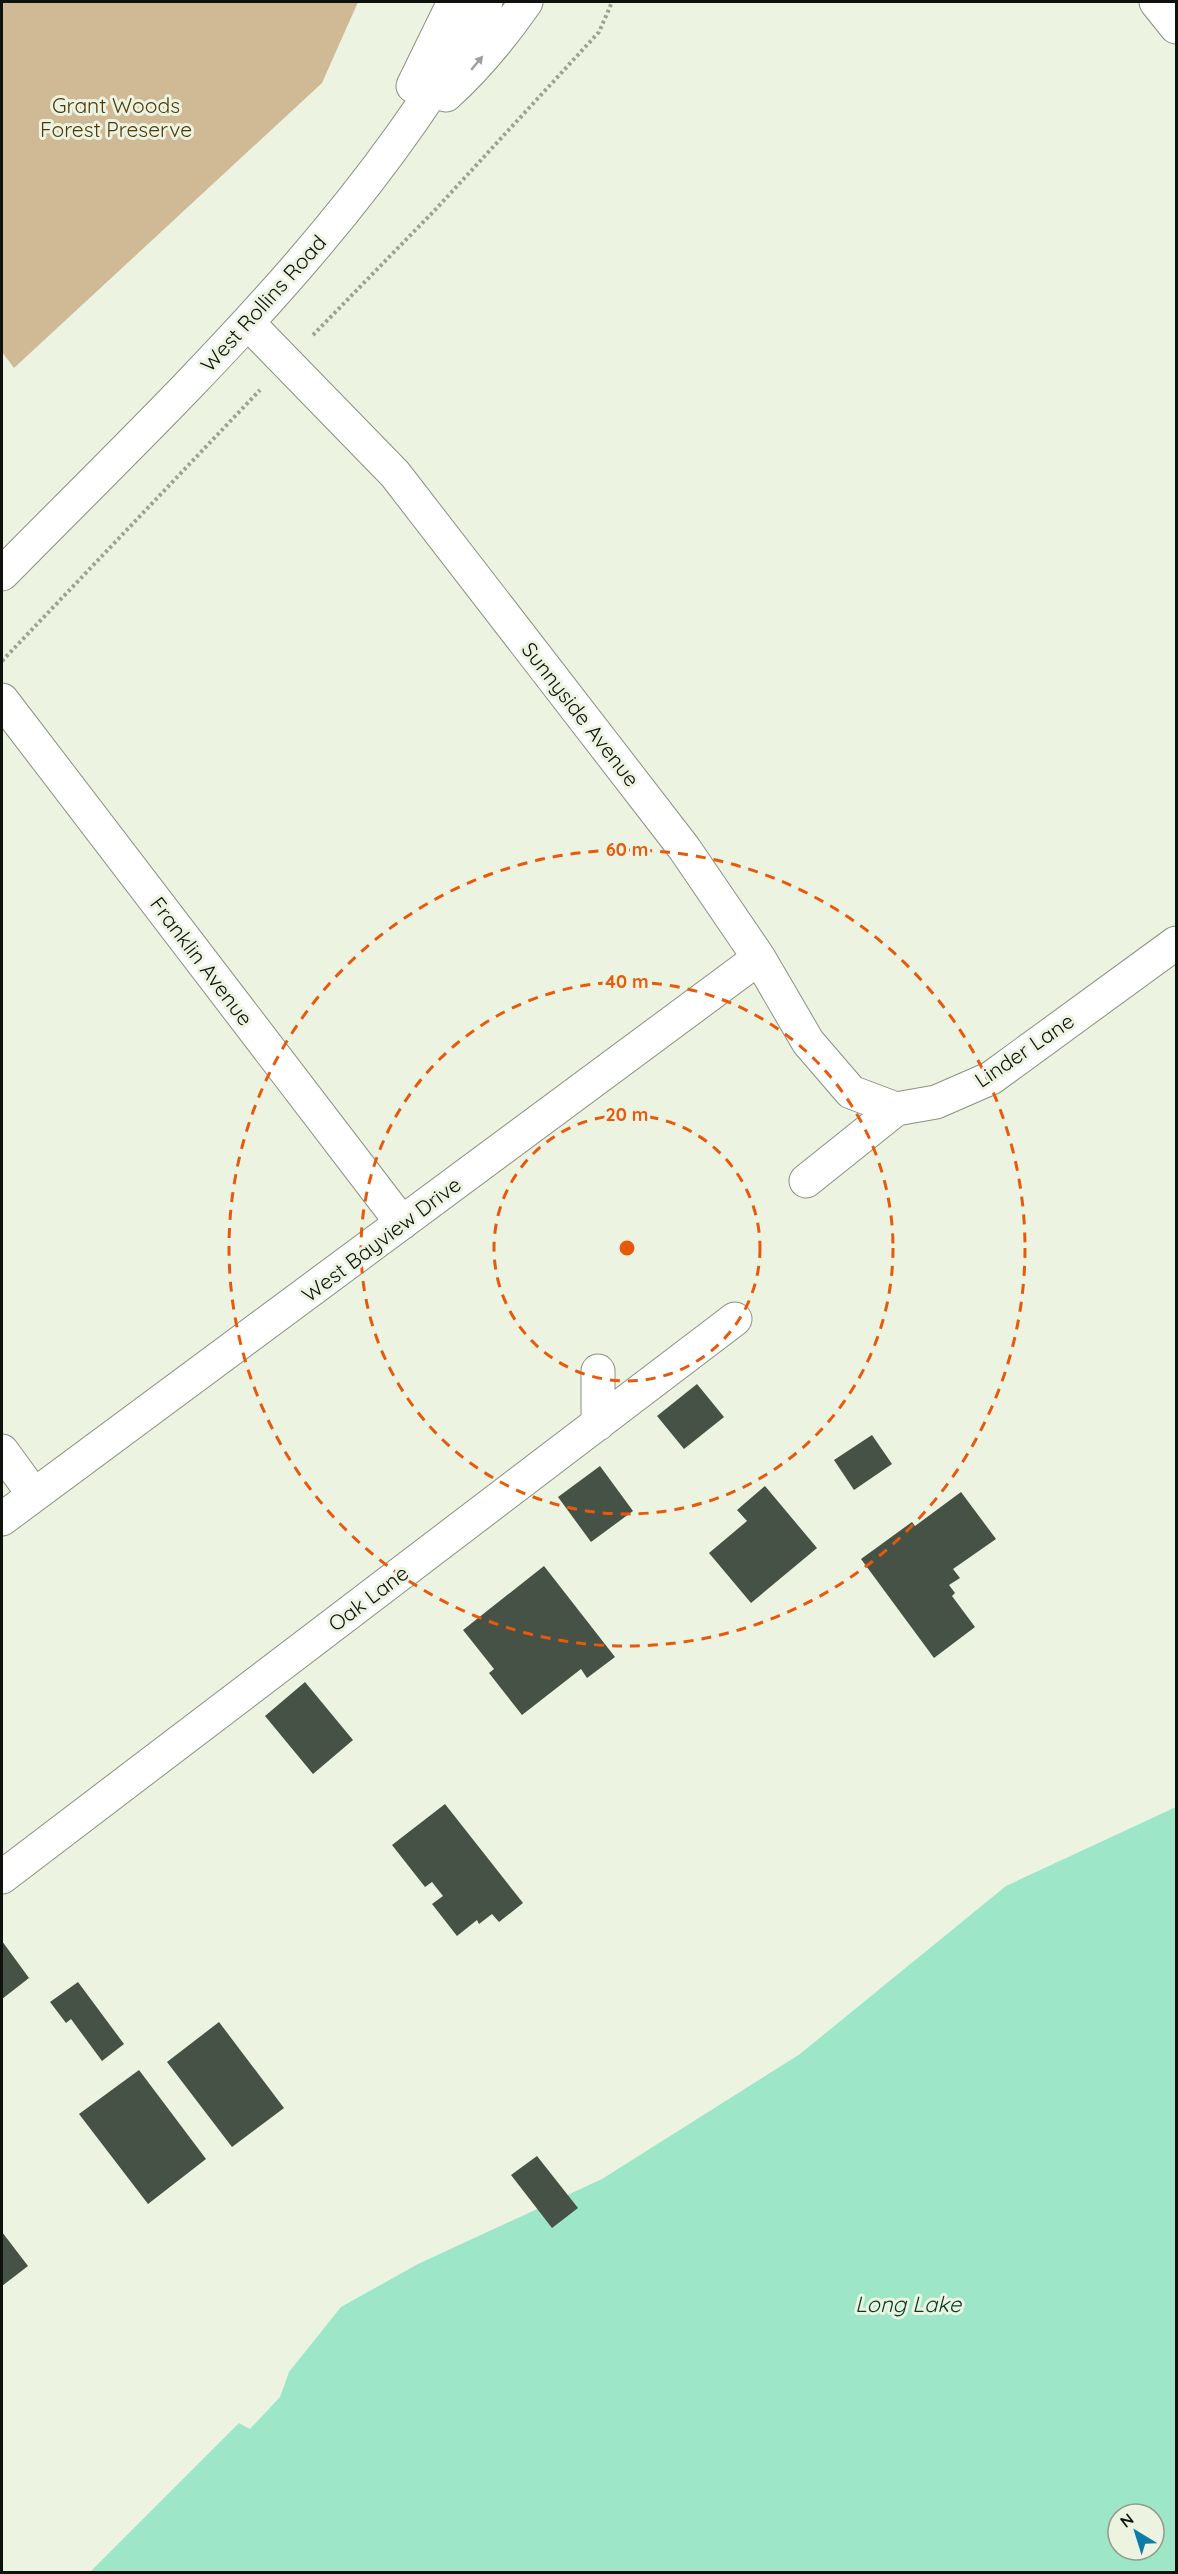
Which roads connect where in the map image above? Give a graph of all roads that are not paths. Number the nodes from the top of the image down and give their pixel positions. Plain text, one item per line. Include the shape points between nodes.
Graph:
1 (454, 2) edge
2 (486, 2) edge
3 (526, 2) edge
4 (1156, 2) edge
5 (1176, 27) edge
6 (404, 132) junction
7 (368, 181) junction
8 (248, 323) junction
9 (2, 574) edge
10 (2, 700) edge
11 (1176, 943) edge
12 (759, 958) junction
13 (896, 1108) junction
14 (806, 1181) dead end
15 (402, 1223) junction
16 (735, 1319) dead end
17 (598, 1371) dead end
18 (598, 1424) junction
19 (2, 1451) edge
20 (34, 1495) junction
21 (2, 1518) edge
22 (2, 1877) edge

1 - 7 street
2 - 6 street, West Rollins Road
6 -> 3 street via 462,80
4 - 5 street
6 - 7 street, West Rollins Road
7 - 8 street, West Rollins Road
8 - 9 street, West Rollins Road
8 - 12 street, Sunnyside Avenue via 395,474 684,848
10 - 15 street, Franklin Avenue
11 - 13 street, Linder Lane via 991,1078 936,1102
12 - 13 street, Sunnyside Avenue via 808,1042 851,1092
12 - 15 street, West Bayview Drive
13 - 14 street
15 - 20 street, West Bayview Drive
16 - 18 street, Oak Lane
17 - 18 street
18 - 22 street, Oak Lane
19 - 20 street
20 - 21 street, West Bayview Drive

